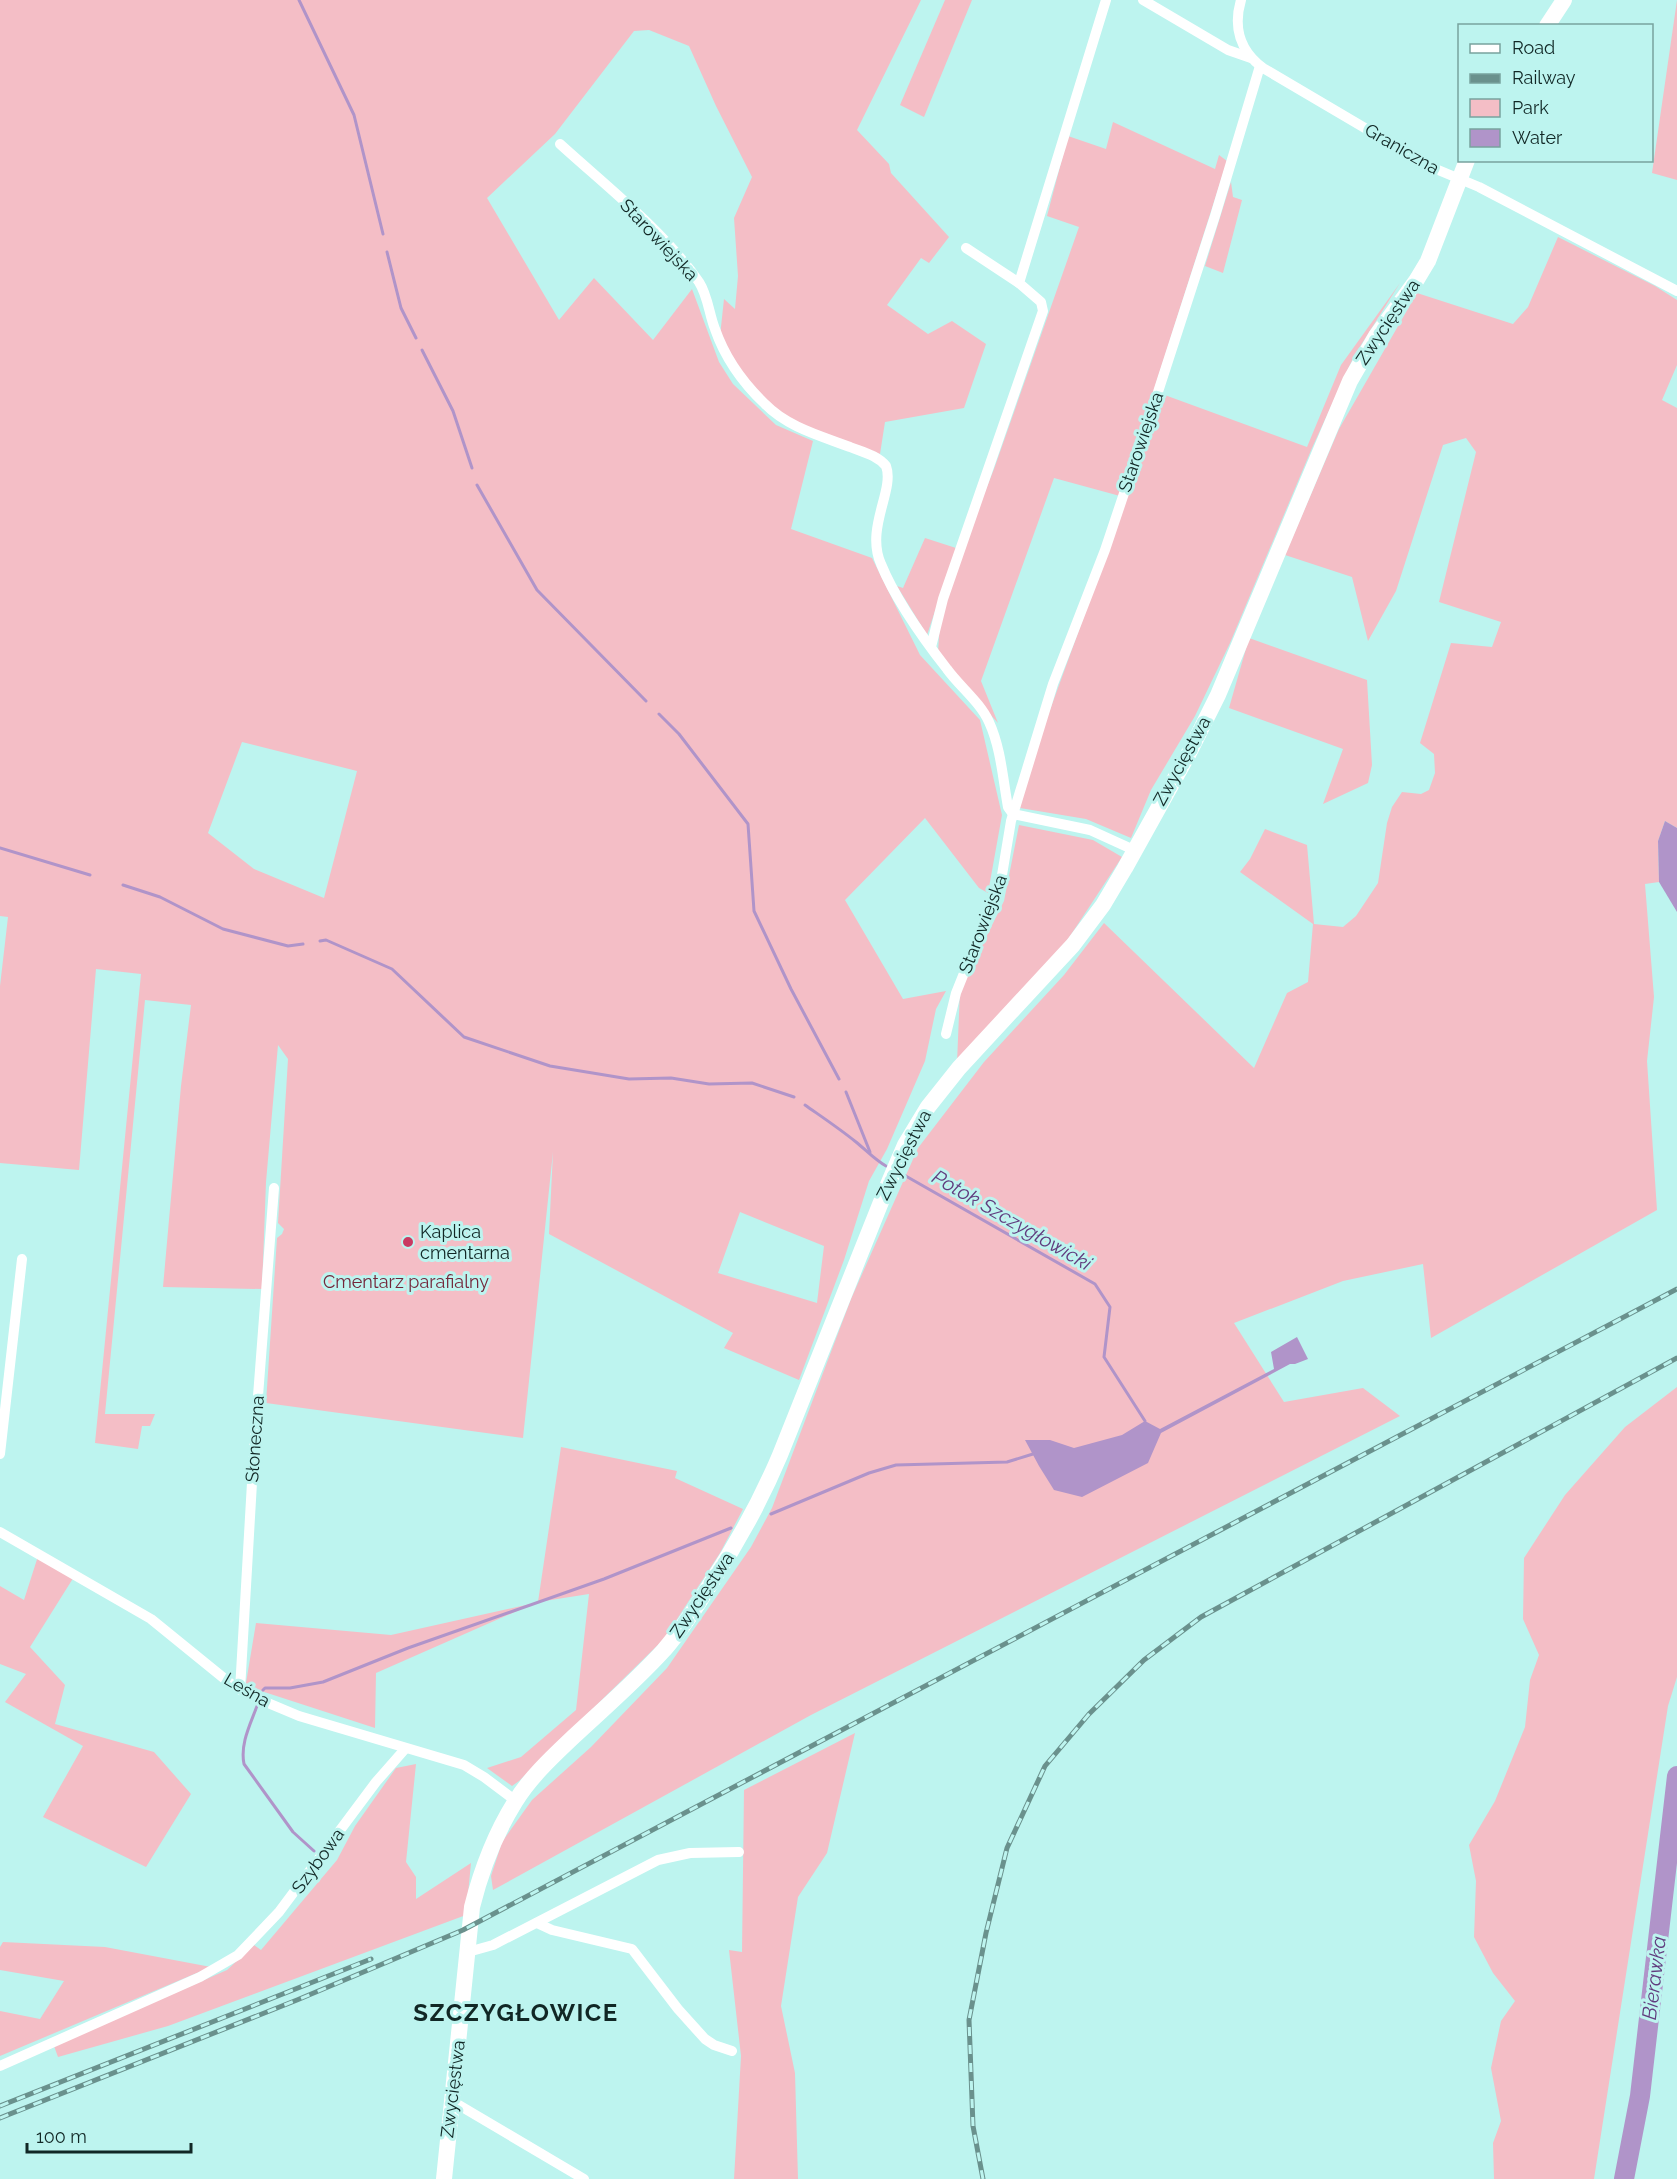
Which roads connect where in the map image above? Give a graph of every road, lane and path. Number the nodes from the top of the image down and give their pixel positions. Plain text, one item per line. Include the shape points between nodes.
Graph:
1 (1106, 0) edge
2 (1143, 0) edge
3 (1241, 0) edge
4 (1564, 0) edge
5 (1549, 24) edge
6 (1255, 62) junction
7 (560, 144) dead end
8 (1466, 162) edge
9 (1460, 180) junction
10 (966, 248) dead end
11 (1018, 283) junction
12 (1677, 291) edge
13 (931, 646) junction
14 (1013, 814) junction
15 (1134, 850) junction
16 (946, 1034) dead end
17 (274, 1188) dead end
18 (22, 1259) dead end
19 (0, 1454) edge
20 (0, 1532) edge
21 (240, 1690) junction
22 (405, 1749) junction
23 (516, 1801) junction
24 (738, 1852) dead end
25 (537, 1923) junction
26 (468, 1952) junction
27 (732, 2051) dead end
28 (0, 2066) edge
29 (452, 2101) junction
30 (444, 2179) edge
31 (584, 2179) edge

1 - 11 street
2 - 6 street
3 - 6 street via 1238,30
4 - 5 main road
6 - 9 street, Graniczna via 1431,167
6 - 14 street, Starowiejska via 1215,216 1105,550 1053,684
7 - 13 street, Starowiejska via 663,239 694,275 704,291 725,352 764,404 787,421 872,456 886,466 876,531 878,556 902,603
8 - 9 main road, Zwycięstwa
9 - 12 street, Graniczna
9 - 15 main road, Zwycięstwa via 1428,261 1350,381 1218,694
10 - 11 street
11 - 13 street via 1041,302 1043,311 943,599
13 - 14 street, Starowiejska via 989,722 1008,807
14 - 15 street via 1090,830
14 - 16 street, Starowiejska via 1001,881 956,993
15 - 23 main road, Zwycięstwa via 1103,905 1078,939 948,1081 912,1133 887,1186 770,1479 697,1606 665,1648 556,1754
17 - 21 street, Słoneczna
18 - 19 street
20 - 21 street, Leśna via 160,1625
21 - 22 street, Leśna via 287,1712
22 - 23 street, Leśna via 464,1765
22 - 28 street, Szybowa via 279,1912 247,1947 222,1966
23 - 26 main road, Zwycięstwa via 497,1835 477,1886
24 - 25 street via 690,1853 658,1860
25 - 26 street via 493,1945
25 - 27 street via 633,1949 705,2039
26 - 29 main road, Zwycięstwa
29 - 30 main road, Zwycięstwa
29 - 31 street

